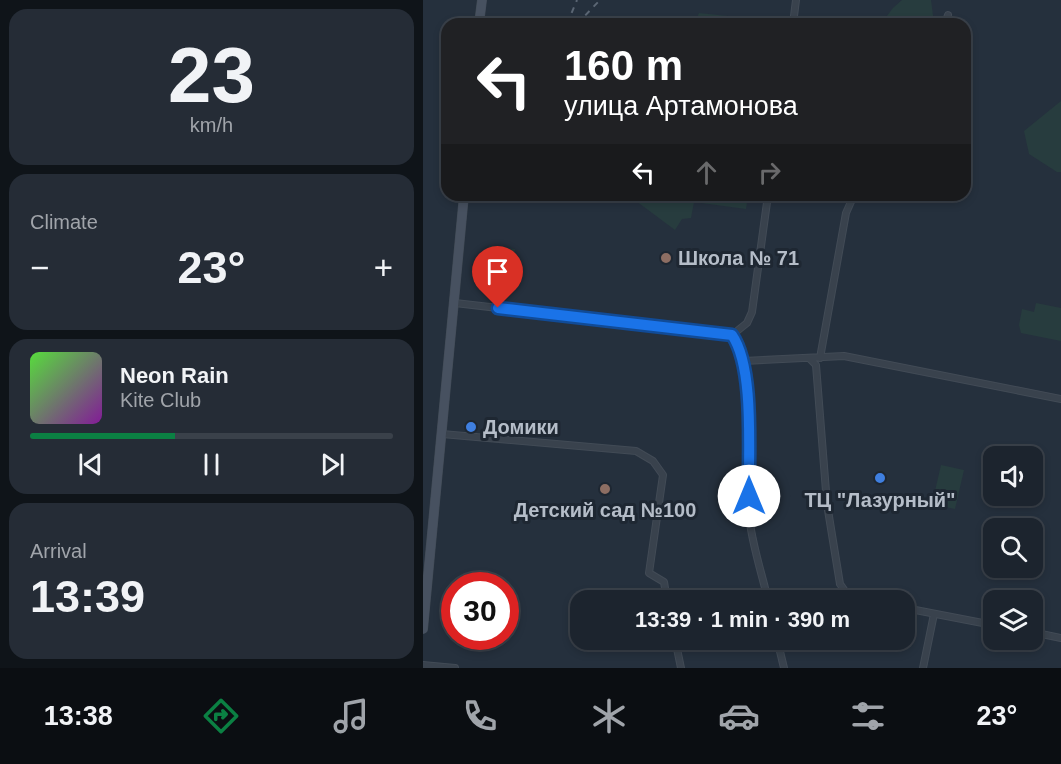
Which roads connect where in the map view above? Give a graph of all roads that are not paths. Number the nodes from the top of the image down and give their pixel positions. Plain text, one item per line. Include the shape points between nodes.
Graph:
1 (482, 0) edge
2 (796, 0) edge
3 (948, 15) dead end
4 (480, 18) edge
5 (793, 18) edge
6 (947, 18) edge
7 (464, 201) edge
8 (767, 201) edge
9 (851, 201) edge
10 (455, 303) junction
11 (732, 335) junction
12 (820, 358) junction
13 (810, 359) junction
14 (744, 361) junction
15 (1061, 399) edge
16 (442, 434) junction
17 (665, 590) edge
18 (766, 590) edge
19 (844, 590) edge
20 (915, 610) edge
21 (934, 614) junction
22 (983, 623) edge
23 (423, 629) edge
24 (1043, 634) edge
25 (1061, 638) edge
26 (677, 650) edge
27 (780, 650) edge
28 (423, 665) edge
29 (455, 668) edge
30 (681, 668) edge
31 (784, 668) edge
32 (923, 668) edge

1 - 4 main road
2 - 5 street
3 - 6 street
7 - 10 main road
8 - 11 street via 752,312 747,323
9 - 12 street
10 - 11 street
10 - 16 main road
11 - 14 street
12 - 13 street
12 - 15 street via 844,356
13 - 14 street
13 - 19 street via 816,365 827,504 840,584
14 - 18 street via 749,516
16 - 17 street via 636,451 653,460 663,475 649,573 664,582
16 - 23 main road
20 - 21 street
21 - 22 street
21 - 32 street
24 - 25 street
26 - 30 street
27 - 31 street
28 - 29 street

